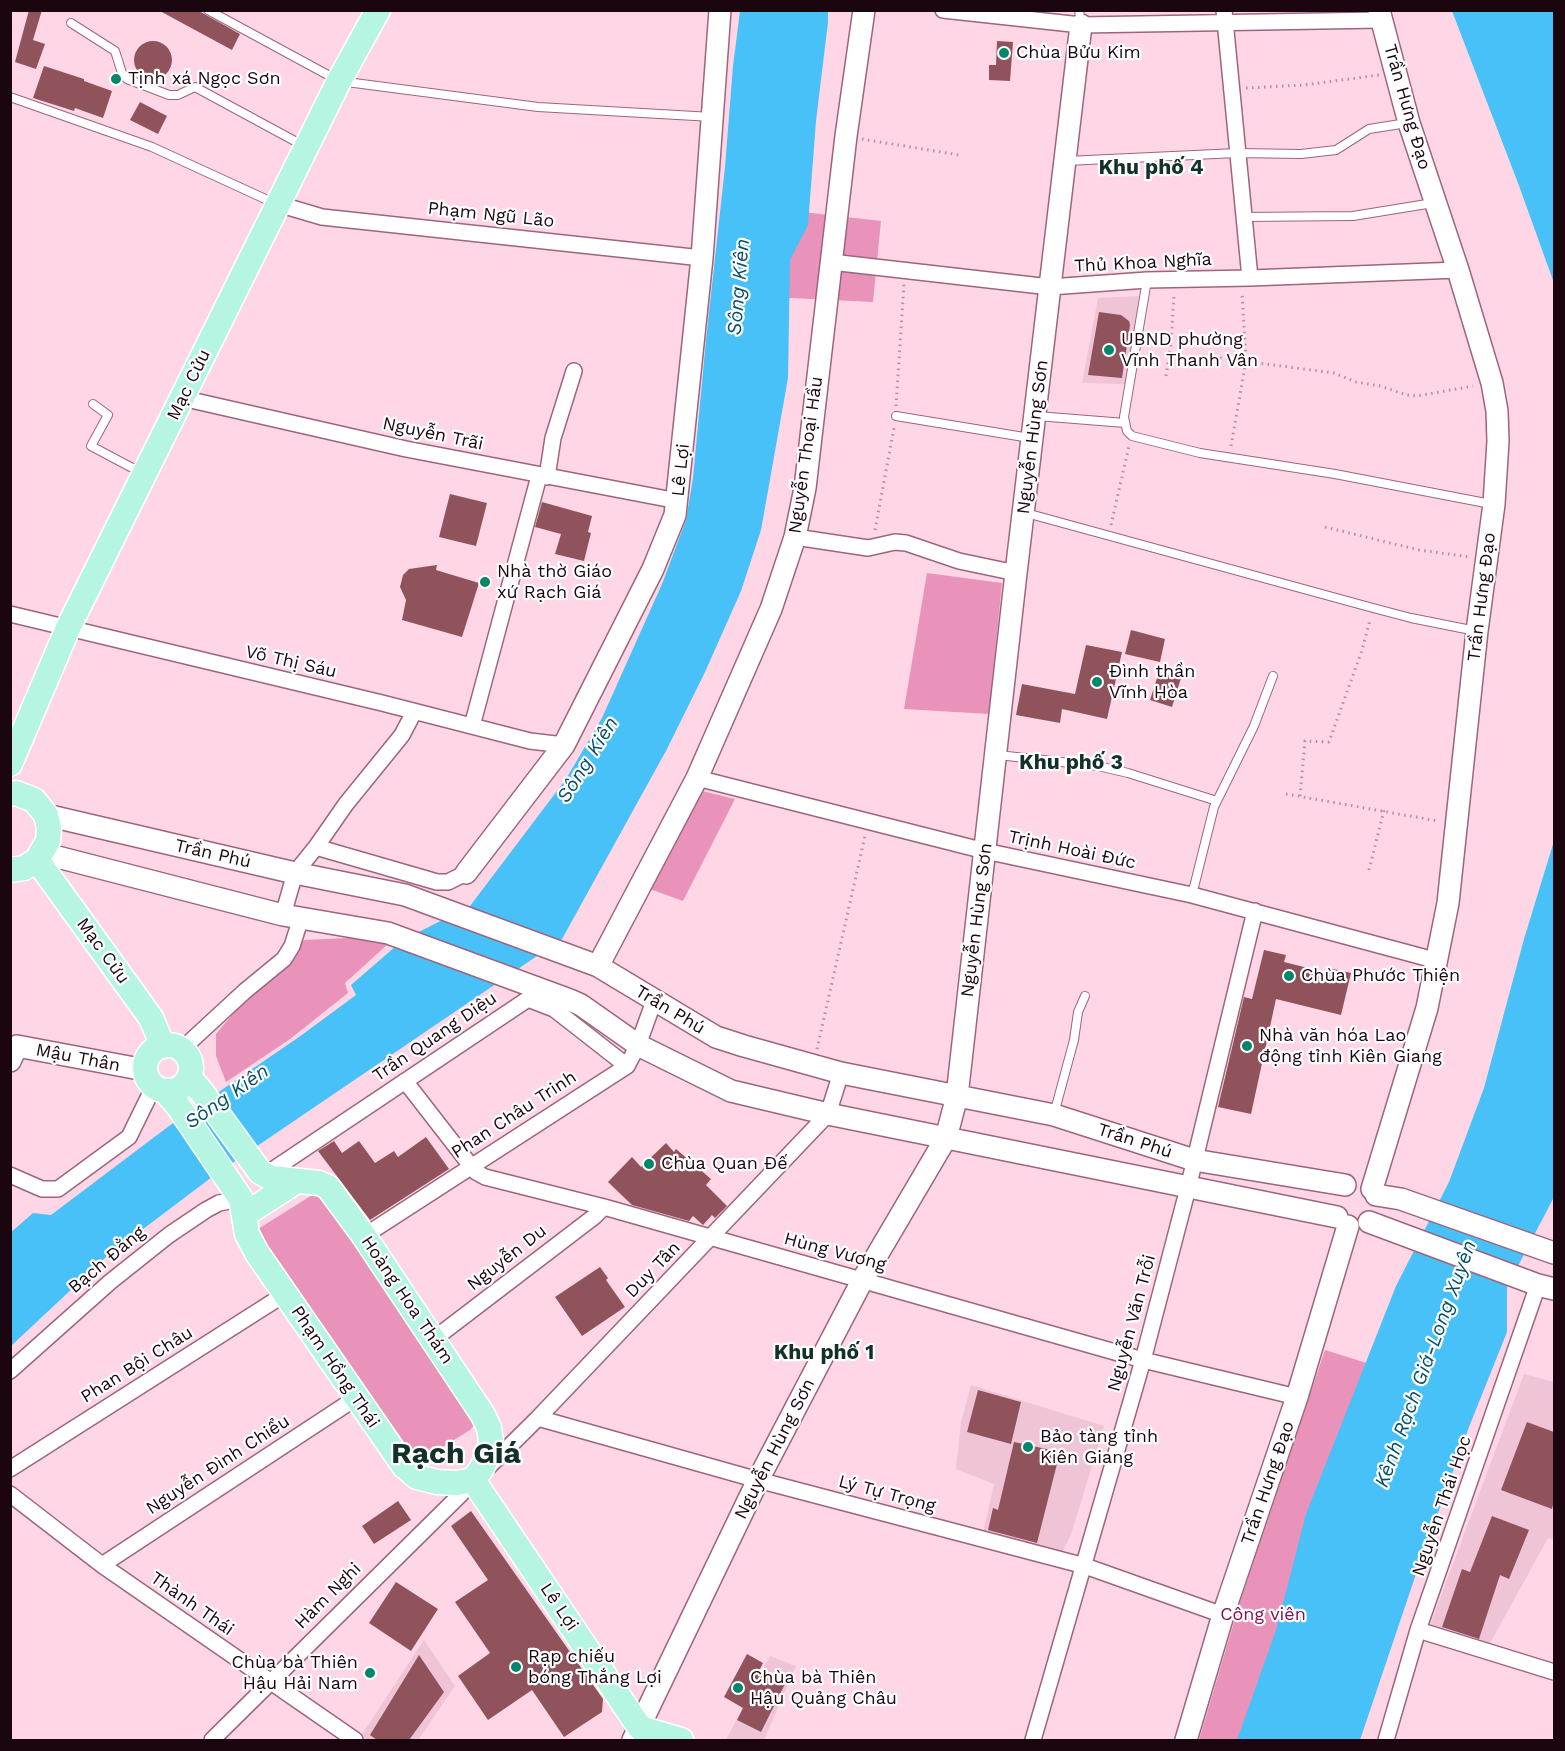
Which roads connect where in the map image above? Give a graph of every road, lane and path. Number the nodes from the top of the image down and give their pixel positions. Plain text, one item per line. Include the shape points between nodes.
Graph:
1 (208, 10) edge
2 (378, 10) edge
3 (720, 10) edge
4 (864, 10) edge
5 (943, 10) edge
6 (1380, 15) edge
7 (1224, 17) edge
8 (1080, 18) edge
9 (71, 23) dead end
10 (1396, 73) junction
11 (339, 81) junction
12 (1231, 89) junction
13 (10, 97) edge
14 (712, 117) junction
15 (1409, 123) junction
16 (846, 136) junction
17 (306, 148) junction
18 (1237, 153) junction
19 (959, 154) dead end
20 (1065, 161) junction
21 (1436, 202) junction
22 (278, 204) junction
23 (1243, 217) junction
24 (702, 258) junction
25 (831, 262) junction
26 (1458, 270) junction
27 (1245, 278) junction
28 (1147, 280) junction
29 (1175, 280) junction
30 (1050, 287) junction
31 (1220, 358) dead end
32 (1246, 361) junction
33 (574, 370) dead end
34 (1166, 376) dead end
35 (1492, 383) junction
36 (182, 398) junction
37 (93, 404) dead end
38 (896, 416) dead end
39 (1035, 416) junction
40 (1125, 423) junction
41 (1132, 436) junction
42 (1033, 438) junction
43 (1229, 457) junction
44 (144, 474) junction
45 (543, 476) junction
46 (678, 501) junction
47 (1494, 504) junction
48 (1024, 513) junction
49 (1325, 527) dead end
50 (795, 537) junction
51 (1108, 537) junction
52 (1487, 560) junction
53 (1016, 573) junction
54 (1373, 608) junction
55 (10, 615) edge
56 (68, 628) junction
57 (1477, 631) junction
58 (1274, 676) dead end
59 (414, 712) junction
60 (471, 726) junction
61 (564, 745) junction
62 (996, 754) junction
63 (10, 764) edge
64 (697, 778) junction
65 (10, 794) edge
66 (1286, 794) dead end
67 (1300, 796) junction
68 (1217, 801) junction
69 (1384, 810) junction
70 (46, 815) junction
71 (868, 822) junction
72 (1458, 825) junction
73 (316, 847) junction
74 (985, 851) junction
75 (40, 857) junction
76 (10, 870) edge
77 (1369, 870) dead end
78 (295, 873) junction
79 (466, 873) joint
80 (1192, 895) junction
81 (1255, 911) junction
82 (292, 916) junction
83 (1438, 961) junction
84 (589, 962) junction
85 (1085, 996) dead end
86 (654, 1001) junction
87 (638, 1045) junction
88 (172, 1048) junction
89 (13, 1050) edge
90 (813, 1065) junction
91 (627, 1066) junction
92 (841, 1072) junction
93 (405, 1081) junction
94 (195, 1084) junction
95 (160, 1088) junction
96 (957, 1096) junction
97 (828, 1114) junction
98 (1054, 1115) junction
99 (946, 1138) junction
100 (1194, 1160) junction
101 (471, 1166) junction
102 (262, 1174) junction
103 (10, 1175) edge
104 (297, 1181) junction
105 (1345, 1185) junction
106 (1188, 1188) junction
107 (1374, 1192) junction
108 (604, 1207) junction
109 (242, 1208) junction
110 (1342, 1221) junction
111 (1378, 1226) junction
112 (364, 1236) junction
113 (711, 1238) junction
114 (1554, 1253) edge
115 (863, 1279) junction
116 (1546, 1287) edge
117 (285, 1294) junction
118 (434, 1339) junction
119 (1143, 1360) junction
120 (10, 1371) edge
121 (1297, 1396) junction
122 (356, 1398) junction
123 (538, 1418) junction
124 (10, 1469) edge
125 (473, 1480) junction
126 (758, 1480) junction
127 (10, 1494) edge
128 (102, 1565) junction
129 (1085, 1566) junction
130 (1223, 1616) junction
131 (1419, 1630) junction
132 (1554, 1671) edge
133 (270, 1682) junction
134 (636, 1734) edge
135 (212, 1740) edge
136 (355, 1740) edge
137 (681, 1740) edge
138 (1033, 1740) edge
139 (1186, 1740) edge
140 (1386, 1740) edge

1 - 11 lane
2 - 11 main road, Mạc Cửu
3 - 14 street, Lê Lợi
4 - 16 street, Nguyễn Thoại Hầu
5 - 8 street
6 - 7 street
6 - 10 street, Trần Hưng Đạo
7 - 8 street
7 - 12 street
8 - 20 street, Nguyễn Hùng Sơn
9 - 17 lane via 115,51 127,79 169,94 178,95 195,87
10 - 12 path via 1304,85
10 - 15 street, Trần Hưng Đạo
11 - 14 lane via 538,107
11 - 17 main road, Mạc Cửu
12 - 18 street
13 - 22 lane via 152,147
14 - 24 street, Lê Lợi
15 - 18 lane via 1369,129 1336,150
15 - 21 street, Trần Hưng Đạo
16 - 19 path
16 - 25 street, Nguyễn Thoại Hầu
17 - 22 main road, Mạc Cửu
18 - 20 lane
18 - 23 street
20 - 30 street, Nguyễn Hùng Sơn
21 - 23 lane via 1353,216
21 - 26 street, Trần Hưng Đạo
22 - 24 street, Phạm Ngũ Lão via 322,217
22 - 36 main road, Mạc Cửu
23 - 27 street
24 - 46 street, Lê Lợi
25 - 30 street, Thủ Khoa Nghĩa
25 - 50 street, Nguyễn Thoại Hầu via 805,488
26 - 27 street, Thủ Khoa Nghĩa
26 - 35 street, Trần Hưng Đạo
27 - 29 street, Thủ Khoa Nghĩa
27 - 32 path
28 - 29 street, Thủ Khoa Nghĩa
28 - 30 street, Thủ Khoa Nghĩa
28 - 40 lane
29 - 34 path
30 - 39 street, Nguyễn Hùng Sơn
31 - 32 path
32 - 35 path via 1335,373 1417,396
32 - 43 path
33 - 45 street
35 - 47 street, Trần Hưng Đạo via 1498,441
36 - 44 main road, Mạc Cửu
36 - 45 street, Nguyễn Trãi
37 - 44 lane via 108,415 91,446
38 - 42 lane
39 - 40 lane
39 - 42 street, Nguyễn Hùng Sơn
40 - 41 lane
41 - 43 lane
41 - 51 path
42 - 48 street, Nguyễn Hùng Sơn
43 - 47 lane
44 - 56 main road, Mạc Cửu
45 - 46 street, Nguyễn Trãi
45 - 60 street
46 - 61 street, Lê Lợi via 653,569
47 - 52 street, Trần Hưng Đạo
48 - 51 lane
48 - 53 street, Nguyễn Hùng Sơn
49 - 52 path via 1419,550
50 - 53 street via 868,548 906,543 959,561
50 - 64 street, Nguyễn Thoại Hầu via 771,609
51 - 54 lane
52 - 57 street, Trần Hưng Đạo
53 - 62 street, Nguyễn Hùng Sơn
54 - 57 lane
54 - 67 path via 1329,742 1305,741
55 - 56 street, Võ Thị Sáu
56 - 59 street, Võ Thị Sáu
56 - 63 main road, Mạc Cửu
57 - 72 street, Trần Hưng Đạo
58 - 68 lane
59 - 60 street, Võ Thị Sáu
59 - 73 street via 402,735
60 - 61 street, Võ Thị Sáu
61 - 79 street, Lê Lợi
62 - 68 lane via 1098,766
62 - 74 street, Nguyễn Hùng Sơn
64 - 71 street, Trịnh Hoài Đức
64 - 84 street, Nguyễn Thoại Hầu
65 - 70 main road, Trần Phú via 34,800
66 - 67 path
67 - 69 path
68 - 80 lane
69 - 72 path
69 - 77 path
70 - 75 main road via 49,835
70 - 78 street, Trần Phú
71 - 74 street, Trịnh Hoài Đức
71 - 90 path
72 - 83 street, Trần Hưng Đạo
73 - 78 street
73 - 79 street via 437,882 448,882
74 - 80 street, Trịnh Hoài Đức
74 - 96 street, Nguyễn Hùng Sơn
75 - 76 main road via 24,868
75 - 82 street, Trần Phú
75 - 88 main road, Mạc Cửu
78 - 82 street
78 - 84 street, Trần Phú via 405,895
80 - 81 street, Trịnh Hoài Đức
81 - 83 street, Trịnh Hoài Đức
81 - 100 street, Nguyễn Văn Trỗi
82 - 87 street, Trần Phú via 388,933 570,1000
82 - 88 street via 295,939 284,959
83 - 107 street, Trần Hưng Đạo
84 - 86 street, Trần Phú
85 - 98 lane
86 - 87 street, Phan Châu Trinh
86 - 90 street, Trần Phú via 716,1037
87 - 91 street, Phan Châu Trinh
87 - 97 street, Trần Phú via 731,1091
88 - 94 main road, Mạc Cửu via 189,1060
88 - 95 main road via 157,1048 148,1058
89 - 95 street, Mậu Thân
90 - 92 street, Trần Phú
91 - 93 street, Trần Quang Diệu via 554,1010 528,999
91 - 101 street, Phan Châu Trinh
92 - 96 street, Trần Phú
92 - 97 street, Duy Tân
93 - 101 street, Hùng Vương
93 - 102 street, Trần Quang Diệu
94 - 95 main road via 171,1091
94 - 102 main road, Mạc Cửu
95 - 103 street via 129,1137 58,1189 42,1189
95 - 109 main road, Phạm Hồng Thái
96 - 98 street, Trần Phú
96 - 99 street, Nguyễn Hùng Sơn
97 - 99 street, Trần Phú
97 - 113 street, Duy Tân
98 - 100 street, Trần Phú
99 - 106 street, Trần Phú
99 - 115 street, Nguyễn Hùng Sơn
100 - 105 street, Trần Phú
100 - 106 street, Nguyễn Văn Trỗi
101 - 108 street, Hùng Vương via 485,1177
101 - 112 street, Phan Châu Trinh
102 - 104 main road, Hoàng Hoa Thám
104 - 109 main road
104 - 112 main road, Hoàng Hoa Thám via 328,1186
105 - 107 street via 1359,1182
105 - 110 street via 1334,1202
106 - 110 street, Trần Phú
106 - 119 street, Nguyễn Văn Trỗi
107 - 111 street
107 - 114 street
108 - 113 street, Hùng Vương
108 - 118 street, Nguyễn Du
109 - 117 main road, Phạm Hồng Thái via 251,1243
109 - 120 street, Bạch Đằng via 219,1203 169,1235
110 - 111 street
110 - 121 street, Trần Hưng Đạo
111 - 116 street
112 - 118 main road, Hoàng Hoa Thám
113 - 115 street, Hùng Vương
113 - 123 street, Duy Tân
115 - 119 street, Hùng Vương
115 - 126 street, Nguyễn Hùng Sơn
116 - 131 street, Nguyễn Thái Học
117 - 122 main road, Phạm Hồng Thái
117 - 124 street, Phan Bội Châu
118 - 125 main road, Hoàng Hoa Thám via 489,1428 489,1451
119 - 121 street, Hùng Vương
119 - 129 street, Nguyễn Văn Trỗi
121 - 130 street, Trần Hưng Đạo
122 - 125 main road, Phạm Hồng Thái via 400,1461 417,1477 437,1482
122 - 128 street, Nguyễn Đình Chiểu
123 - 125 street, Duy Tân
123 - 126 street, Lý Tự Trọng
125 - 133 street, Hàm Nghi
125 - 134 main road, Lê Lợi
126 - 129 street, Lý Tự Trọng
126 - 134 street, Nguyễn Hùng Sơn
127 - 128 street, Thành Thái
128 - 133 street, Thành Thái
129 - 130 street, Lý Tự Trọng
129 - 138 street, Nguyễn Văn Trỗi
130 - 139 street, Trần Hưng Đạo
131 - 132 street
131 - 140 street, Nguyễn Thái Học
133 - 135 street, Hàm Nghi
133 - 136 street, Thành Thái
134 - 137 main road

